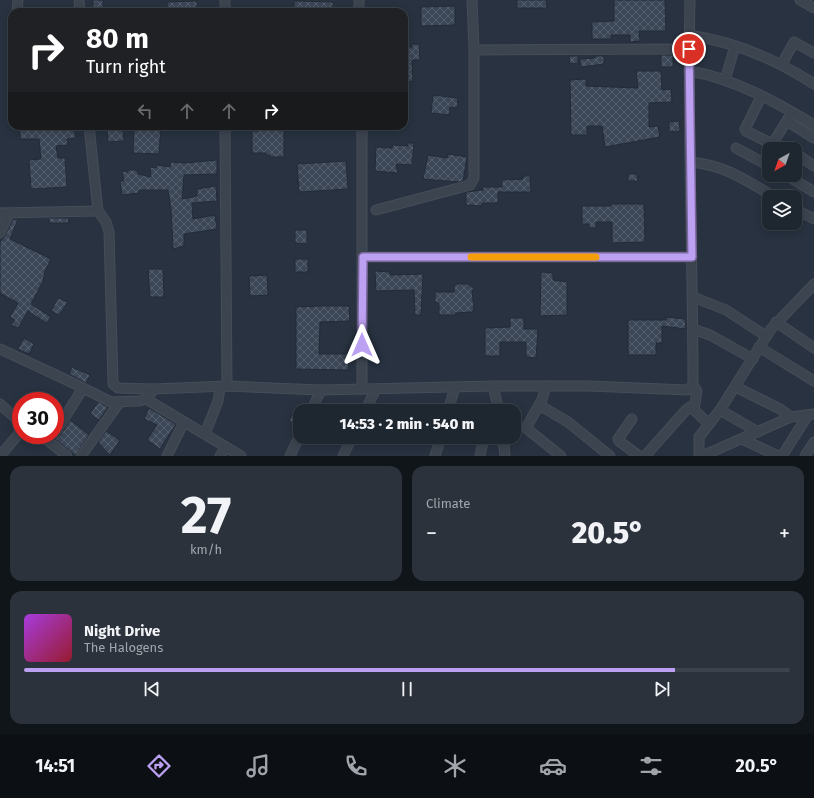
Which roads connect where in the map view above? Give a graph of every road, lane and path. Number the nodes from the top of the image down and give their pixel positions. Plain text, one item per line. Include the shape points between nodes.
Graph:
1 (472, 0) edge
2 (690, 0) edge
3 (800, 0) edge
4 (814, 8) edge
5 (689, 35) junction
6 (735, 46) junction
7 (689, 49) junction
8 (474, 50) junction
9 (814, 53) edge
10 (782, 64) junction
11 (688, 71) junction
12 (725, 80) junction
13 (814, 84) edge
14 (761, 97) junction
15 (792, 112) junction
16 (787, 121) junction
17 (814, 125) edge
18 (89, 130) edge
19 (225, 130) edge
20 (362, 130) edge
21 (814, 138) edge
22 (762, 142) edge
23 (774, 142) edge
24 (736, 148) dead end
25 (802, 158) edge
26 (691, 162) junction
27 (762, 162) edge
28 (814, 166) edge
29 (800, 182) edge
30 (813, 189) edge
31 (762, 190) edge
32 (376, 210) dead end
33 (98, 211) junction
34 (5, 213) edge
35 (802, 213) edge
36 (814, 220) edge
37 (0, 233) edge
38 (363, 257) junction
39 (692, 257) junction
40 (813, 288) edge
41 (693, 297) junction
42 (776, 322) junction
43 (693, 329) junction
44 (766, 336) junction
45 (759, 347) junction
46 (814, 348) edge
47 (0, 349) edge
48 (753, 359) junction
49 (814, 381) edge
50 (693, 385) junction
51 (455, 386) junction
52 (493, 386) junction
53 (546, 386) junction
54 (223, 387) junction
55 (736, 387) junction
56 (83, 388) junction
57 (154, 389) junction
58 (362, 389) junction
59 (376, 389) junction
60 (321, 390) junction
61 (146, 398) junction
62 (496, 400) junction
63 (119, 403) junction
64 (0, 404) edge
65 (314, 404) edge
66 (368, 404) edge
67 (450, 404) edge
68 (494, 404) edge
69 (497, 404) edge
70 (539, 405) junction
71 (693, 406) junction
72 (720, 410) junction
73 (811, 414) edge
74 (12, 415) edge
75 (791, 417) junction
76 (64, 419) edge
77 (632, 419) dead end
78 (184, 422) junction
79 (710, 424) junction
80 (758, 432) junction
81 (205, 434) junction
82 (742, 439) junction
83 (12, 442) edge
84 (814, 442) edge
85 (58, 444) edge
86 (296, 444) edge
87 (349, 444) edge
88 (439, 444) edge
89 (483, 444) edge
90 (504, 444) edge
91 (226, 447) junction
92 (0, 456) edge
93 (67, 456) edge
94 (81, 456) edge
95 (168, 456) edge
96 (220, 456) edge
97 (241, 456) edge
98 (290, 456) edge
99 (343, 456) edge
100 (435, 456) edge
101 (480, 456) edge
102 (506, 456) edge
103 (561, 456) edge
104 (610, 456) edge
105 (639, 456) edge
106 (645, 456) edge
107 (701, 456) edge
108 (778, 456) edge
109 (782, 456) edge
110 (805, 456) edge

1 - 8 street
2 - 5 street
3 - 4 street
5 - 6 street
5 - 7 street
6 - 10 street
6 - 12 street
7 - 8 street
7 - 11 street
8 - 32 street via 472,182 470,185 433,196
9 - 10 street via 794,42
10 - 13 street
11 - 12 street
11 - 26 street
12 - 14 street
14 - 15 street
14 - 22 street via 745,129
15 - 16 street
15 - 17 street
16 - 21 street
16 - 23 street
18 - 33 street
19 - 54 street
20 - 38 street
24 - 27 street
25 - 28 street
26 - 31 street via 713,164
26 - 39 street
29 - 30 street
33 - 34 street
33 - 57 street via 109,232 111,245 113,384 118,388
34 - 37 street
35 - 36 street
38 - 39 street
38 - 58 street
39 - 41 street
40 - 42 street
41 - 43 street
41 - 44 street via 726,310
42 - 44 street
42 - 46 street
43 - 48 street via 710,335
43 - 50 street
44 - 45 street
45 - 48 street
45 - 49 street
47 - 56 street
48 - 55 street
50 - 53 street via 688,390
50 - 71 street via 696,391
51 - 52 street
51 - 59 street
51 - 67 street
52 - 53 street
52 - 62 street
53 - 70 street
54 - 57 street
54 - 60 street
54 - 81 street
55 - 72 street
55 - 75 street
56 - 63 street via 104,400
56 - 76 street
57 - 61 street
58 - 59 street
58 - 60 street
59 - 66 street
60 - 65 street
61 - 63 street
61 - 78 street
62 - 68 street
62 - 69 street
63 - 94 street
64 - 74 street
70 - 103 street via 526,428
70 - 104 street via 556,413
71 - 79 street via 694,410
71 - 106 street via 686,410
72 - 79 street
72 - 80 street
73 - 75 street
73 - 109 street
75 - 80 street
77 - 105 street via 618,439
78 - 81 street
78 - 95 street
79 - 107 street via 699,437
80 - 82 street
81 - 91 street
82 - 107 street
82 - 108 street
83 - 92 street
84 - 110 street
85 - 93 street
86 - 98 street
87 - 99 street
88 - 100 street
89 - 101 street
90 - 102 street
91 - 96 street
91 - 97 street

